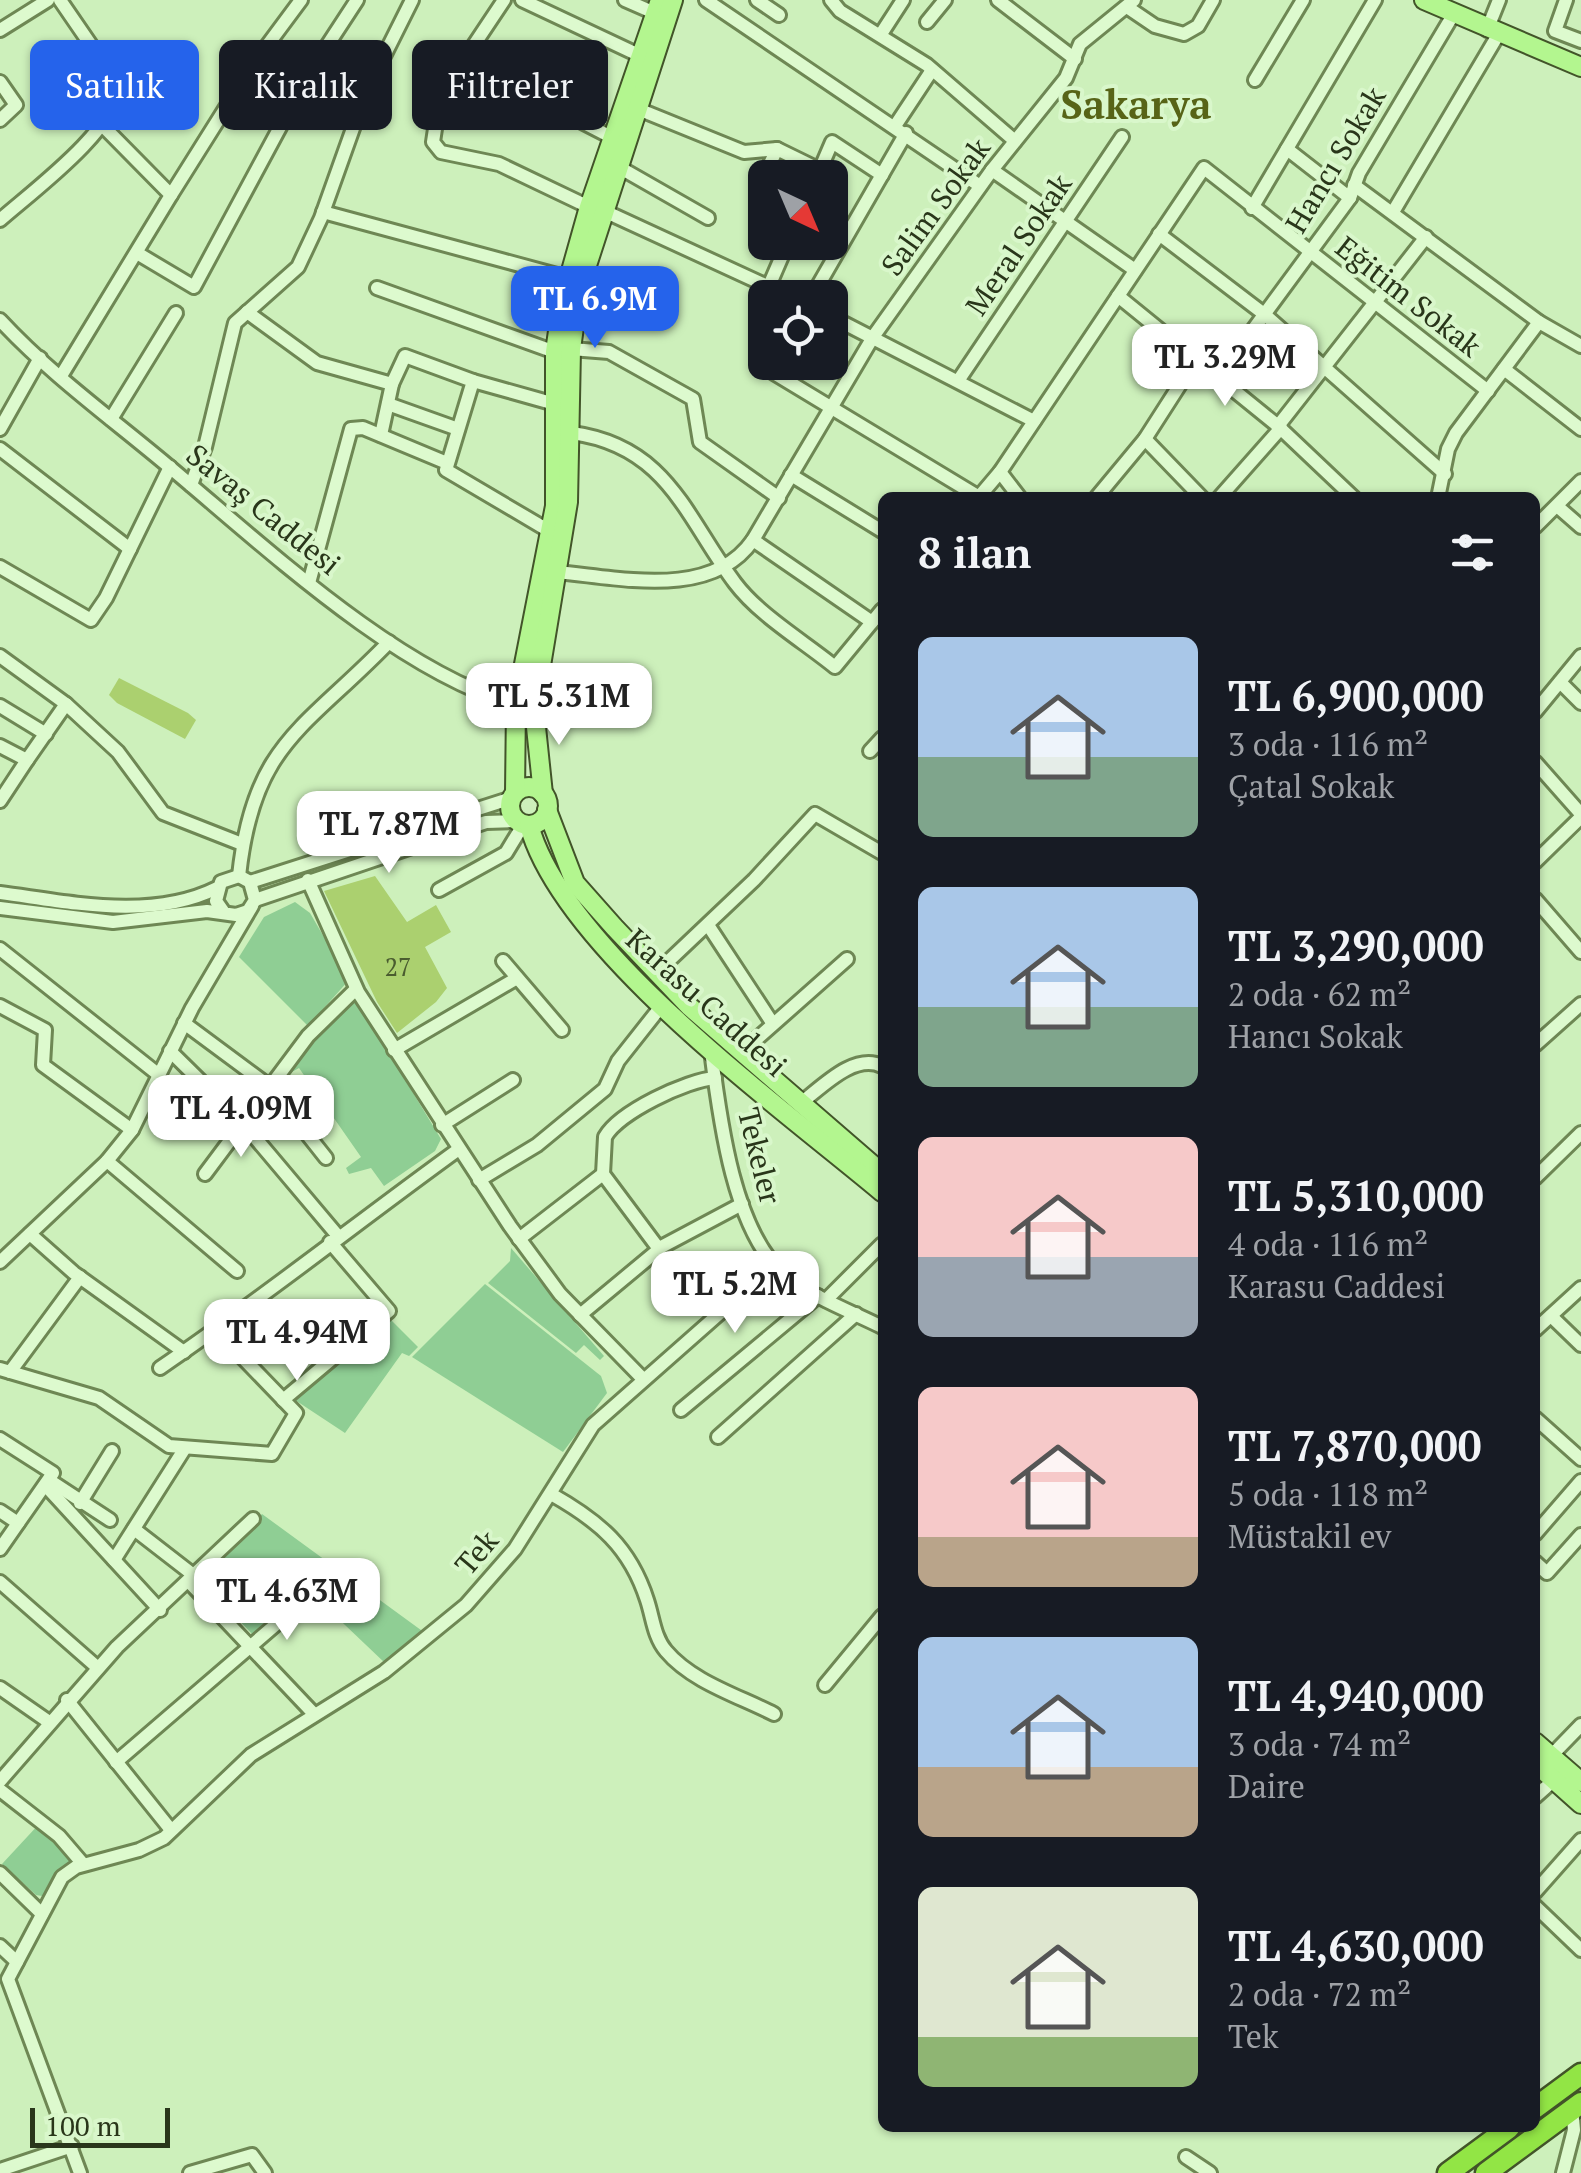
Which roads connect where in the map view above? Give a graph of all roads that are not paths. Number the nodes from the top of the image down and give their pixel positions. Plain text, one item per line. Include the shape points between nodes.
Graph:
1 (48, 0) edge
2 (60, 0) edge
3 (301, 0) edge
4 (356, 0) edge
5 (412, 0) edge
6 (504, 0) edge
7 (522, 0) edge
8 (625, 0) edge
9 (673, 0) edge
10 (706, 0) edge
11 (757, 0) edge
12 (831, 0) edge
13 (903, 0) edge
14 (945, 0) edge
15 (998, 0) edge
16 (1213, 0) edge
17 (1303, 0) edge
18 (1375, 0) edge
19 (1424, 0) edge
20 (1499, 0) edge
21 (1566, 0) edge
22 (1131, 4) edge
23 (658, 7) edge
24 (779, 14) dead end
25 (1453, 15) junction
26 (927, 22) dead end
27 (0, 30) edge
28 (1492, 33) junction
29 (881, 34) junction
30 (87, 40) edge
31 (476, 40) edge
32 (1581, 42) edge
33 (643, 56) junction
34 (1075, 59) junction
35 (1581, 67) edge
36 (932, 70) junction
37 (1256, 80) dead end
38 (0, 82) edge
39 (638, 110) junction
40 (0, 120) edge
41 (96, 130) edge
42 (108, 130) edge
43 (432, 130) edge
44 (598, 130) edge
45 (900, 130) junction
46 (613, 138) junction
47 (1122, 138) dead end
48 (1016, 141) junction
49 (1287, 149) junction
50 (776, 150) junction
51 (771, 160) edge
52 (794, 160) edge
53 (824, 160) edge
54 (616, 166) junction
55 (992, 170) junction
56 (882, 174) junction
57 (980, 186) junction
58 (1352, 191) junction
59 (172, 195) junction
60 (595, 208) junction
61 (1252, 208) junction
62 (323, 212) junction
63 (1394, 212) junction
64 (708, 218) dead end
65 (0, 220) edge
66 (1066, 221) junction
67 (1159, 234) junction
68 (1426, 237) junction
69 (1310, 252) junction
70 (138, 253) junction
71 (1135, 270) junction
72 (568, 278) junction
73 (756, 280) edge
74 (820, 280) edge
75 (377, 288) dead end
76 (1118, 296) junction
77 (1376, 301) junction
78 (247, 312) junction
79 (176, 313) dead end
80 (1264, 314) junction
81 (0, 320) edge
82 (1539, 322) junction
83 (848, 325) edge
84 (873, 337) junction
85 (1581, 346) edge
86 (563, 351) junction
87 (40, 358) junction
88 (1198, 358) junction
89 (1325, 366) junction
90 (1504, 369) junction
91 (60, 376) junction
92 (1219, 376) junction
93 (473, 380) junction
94 (785, 380) edge
95 (958, 381) junction
96 (392, 384) junction
97 (1488, 392) junction
98 (388, 404) junction
99 (555, 404) junction
100 (830, 407) junction
101 (111, 419) junction
102 (1034, 421) junction
103 (1280, 427) junction
104 (0, 429) edge
105 (458, 429) junction
106 (1581, 429) edge
107 (572, 434) junction
108 (381, 435) junction
109 (1145, 439) junction
110 (0, 450) edge
111 (448, 463) junction
112 (170, 467) junction
113 (1000, 472) junction
114 (1445, 474) junction
115 (791, 475) junction
116 (1581, 481) edge
117 (191, 485) junction
118 (971, 492) edge
119 (983, 492) edge
120 (1015, 492) edge
121 (1101, 492) edge
122 (1196, 492) edge
123 (1223, 492) edge
124 (1348, 492) edge
125 (1440, 492) edge
126 (779, 498) junction
127 (1556, 506) junction
128 (1540, 522) edge
129 (1581, 527) edge
130 (878, 529) edge
131 (551, 532) junction
132 (753, 540) junction
133 (130, 549) junction
134 (724, 564) junction
135 (0, 566) edge
136 (556, 572) junction
137 (309, 583) junction
138 (878, 615) edge
139 (872, 622) junction
140 (389, 642) junction
141 (0, 656) edge
142 (1581, 656) edge
143 (1560, 682) junction
144 (1581, 703) edge
145 (66, 704) junction
146 (0, 706) edge
147 (525, 706) junction
148 (1540, 706) edge
149 (46, 734) junction
150 (878, 742) edge
151 (0, 746) edge
152 (870, 750) dead end
153 (27, 760) junction
154 (1540, 768) edge
155 (514, 795) junction
156 (0, 801) edge
157 (545, 802) junction
158 (1581, 816) edge
159 (523, 824) junction
160 (242, 844) junction
161 (878, 851) edge
162 (1540, 857) edge
163 (244, 879) junction
164 (308, 880) junction
165 (217, 888) junction
166 (439, 890) dead end
167 (0, 893) edge
168 (253, 903) junction
169 (1540, 905) edge
170 (0, 908) edge
171 (226, 913) junction
172 (708, 924) junction
173 (0, 948) edge
174 (1581, 952) edge
175 (223, 955) junction
176 (846, 959) dead end
177 (502, 961) dead end
178 (657, 972) junction
179 (518, 978) junction
180 (356, 989) junction
181 (663, 1004) junction
182 (1581, 1004) edge
183 (0, 1006) edge
184 (184, 1022) junction
185 (773, 1024) junction
186 (562, 1030) dead end
187 (1540, 1041) edge
188 (711, 1046) junction
189 (394, 1050) junction
190 (170, 1052) junction
191 (742, 1052) junction
192 (878, 1065) edge
193 (159, 1074) junction
194 (715, 1078) junction
195 (513, 1080) dead end
196 (270, 1086) junction
197 (801, 1103) junction
198 (242, 1121) junction
199 (442, 1125) junction
200 (132, 1130) junction
201 (1581, 1132) edge
202 (458, 1149) junction
203 (326, 1158) dead end
204 (107, 1161) junction
205 (878, 1170) edge
206 (1540, 1173) edge
207 (205, 1174) dead end
208 (603, 1174) junction
209 (479, 1180) junction
210 (878, 1189) edge
211 (742, 1204) junction
212 (30, 1234) junction
213 (334, 1239) junction
214 (519, 1239) junction
215 (878, 1248) edge
216 (659, 1249) junction
217 (0, 1262) edge
218 (778, 1269) junction
219 (237, 1271) dead end
220 (80, 1277) junction
221 (1581, 1288) edge
222 (822, 1298) junction
223 (856, 1314) junction
224 (580, 1315) junction
225 (1551, 1316) junction
226 (1540, 1322) edge
227 (878, 1326) edge
228 (216, 1330) junction
229 (1581, 1345) edge
230 (184, 1352) junction
231 (160, 1368) dead end
232 (5, 1371) edge
233 (643, 1379) junction
234 (283, 1400) junction
235 (681, 1410) dead end
236 (1540, 1422) edge
237 (718, 1436) dead end
238 (0, 1438) edge
239 (184, 1448) junction
240 (112, 1451) dead end
241 (1581, 1459) edge
242 (1581, 1481) edge
243 (47, 1482) junction
244 (551, 1494) junction
245 (80, 1504) junction
246 (0, 1510) edge
247 (253, 1519) dead end
248 (110, 1520) dead end
249 (18, 1523) junction
250 (1540, 1528) edge
251 (134, 1529) junction
252 (1581, 1535) edge
253 (0, 1549) edge
254 (114, 1560) junction
255 (1540, 1567) edge
256 (193, 1580) junction
257 (0, 1582) edge
258 (295, 1608) dead end
259 (160, 1610) junction
260 (878, 1621) edge
261 (250, 1647) junction
262 (98, 1668) junction
263 (825, 1685) dead end
264 (0, 1688) edge
265 (67, 1700) junction
266 (314, 1714) junction
267 (774, 1714) dead end
268 (49, 1722) junction
269 (1581, 1725) edge
270 (1543, 1760) edge
271 (116, 1762) junction
272 (1554, 1780) junction
273 (0, 1781) edge
274 (1581, 1782) edge
275 (0, 1790) edge
276 (1540, 1793) edge
277 (1581, 1804) edge
278 (171, 1830) junction
279 (1581, 1840) edge
280 (83, 1864) junction
281 (0, 1873) edge
282 (1540, 1886) edge
283 (1540, 1911) edge
284 (42, 1914) junction
285 (0, 1946) edge
286 (1581, 1950) edge
287 (17, 1962) junction
288 (1581, 2074) edge
289 (1540, 2104) edge
290 (1577, 2106) edge
291 (1504, 2132) edge
292 (72, 2146) junction
293 (1186, 2158) dead end
294 (0, 2170) edge
295 (80, 2173) edge
296 (190, 2173) edge
297 (265, 2173) edge
298 (1210, 2173) edge
299 (1448, 2173) edge
300 (1486, 2173) edge
301 (1562, 2173) edge

1 - 27 street
2 - 30 street
3 - 59 street
4 - 70 street via 194,287
5 - 62 street via 366,92
6 - 31 street
7 - 33 street
8 - 23 street
9 - 39 main road
10 - 45 street
11 - 24 street
12 - 29 street
13 - 29 street
14 - 26 street
15 - 34 street
16 - 22 street via 1198,26 1184,34 1155,26
17 - 37 street
18 - 49 street
19 - 25 main road
20 - 28 street
21 - 32 street via 1554,32
22 - 34 street, Salim Sokak via 1091,32
23 - 33 main road
25 - 28 main road
25 - 58 street, Hancı Sokak
28 - 35 main road
28 - 63 street
29 - 36 street
33 - 46 main road
34 - 48 street, Salim Sokak
36 - 45 street
36 - 48 street
38 - 40 street via 16,105
39 - 50 street via 744,152
39 - 54 main road
41 - 65 street
42 - 59 street
43 - 60 street via 435,148 499,164
44 - 46 street
45 - 56 street
45 - 57 street
46 - 60 main road
47 - 66 street, Meral Sokak
48 - 55 street, Salim Sokak
49 - 58 street
49 - 61 street
50 - 51 street
50 - 52 street
53 - 56 street via 832,142
54 - 60 main road
54 - 64 street
55 - 57 street, Salim Sokak
55 - 66 street
56 - 74 street
57 - 84 street, Salim Sokak
58 - 63 street
58 - 69 street, Hancı Sokak
59 - 70 street
60 - 72 main road
60 - 73 street
60 - 86 main road
61 - 67 street, Eğitim Sokak via 1204,168
61 - 69 street, Eğitim Sokak
62 - 72 street
62 - 78 street via 289,280
63 - 68 street
66 - 71 street
66 - 95 street, Meral Sokak
67 - 71 street
67 - 80 street
68 - 77 street
68 - 82 street
69 - 77 street, Eğitim Sokak
69 - 80 street, Hancı Sokak
70 - 91 street
71 - 76 street
72 - 86 main road
75 - 86 street
76 - 88 street
76 - 102 street
77 - 89 street
77 - 97 street, Eğitim Sokak
78 - 96 street via 317,363
78 - 117 street via 230,338
79 - 101 street
80 - 89 street
80 - 92 street, Hancı Sokak
81 - 87 street, Savaş Caddesi
82 - 85 street
82 - 90 street
83 - 84 street
84 - 95 street
84 - 100 street, Salim Sokak
86 - 99 main road
86 - 107 main road
86 - 126 street via 609,352 694,399 700,442
87 - 91 street, Savaş Caddesi
87 - 104 street
88 - 92 street
88 - 109 street
89 - 103 street
89 - 114 street
90 - 97 street
90 - 106 street
91 - 101 street, Savaş Caddesi
92 - 103 street
93 - 96 street via 406,356
93 - 99 street
93 - 105 street
94 - 100 street
95 - 102 street
96 - 98 street
97 - 114 street via 1456,433
98 - 105 street
98 - 108 street
99 - 131 main road
100 - 115 street, Salim Sokak
100 - 118 street
101 - 112 street, Savaş Caddesi
102 - 113 street
103 - 123 street
103 - 124 street
105 - 111 street
107 - 134 street via 618,448 674,488
107 - 136 main road
108 - 111 street
108 - 137 street via 351,429
109 - 121 street
109 - 122 street
110 - 133 street
111 - 131 street via 452,476
112 - 117 street, Savaş Caddesi
112 - 133 street
113 - 119 street
113 - 120 street
114 - 125 street
115 - 126 street, Salim Sokak
115 - 130 street
116 - 127 street
117 - 137 street, Savaş Caddesi
126 - 132 street, Salim Sokak
127 - 128 street
127 - 129 street
131 - 147 main road
132 - 134 street, Salim Sokak
132 - 139 street
133 - 135 street via 90,620
134 - 136 street, Salim Sokak via 678,581
134 - 139 street via 742,591 834,666
136 - 147 main road
137 - 140 street, Savaş Caddesi
138 - 139 street
140 - 147 street, Savaş Caddesi via 489,697
140 - 160 street via 278,750 246,815
141 - 145 street
142 - 143 street
143 - 144 street
143 - 148 street
145 - 149 street
145 - 160 street via 118,752 163,813
146 - 149 street
147 - 155 main road
147 - 157 main road, Karasu Caddesi
149 - 153 street
150 - 152 street
151 - 153 street
153 - 156 street
154 - 158 street
155 - 157 main road via 526,788
155 - 159 main road via 510,811
155 - 163 street
157 - 159 main road via 541,821
157 - 178 main road, Karasu Caddesi via 575,883
158 - 162 street
159 - 164 street via 486,822
159 - 166 street via 506,854
159 - 181 main road, Karasu Caddesi via 558,892 598,942
160 - 163 street
161 - 172 street via 815,814
163 - 165 street via 226,878
163 - 168 street
164 - 168 street
164 - 180 street
165 - 167 street via 152,906
165 - 171 street via 216,900
168 - 171 street via 242,914
168 - 175 street
169 - 174 street
170 - 171 street via 113,922
171 - 175 street
172 - 178 street
172 - 185 street
173 - 193 street
175 - 184 street
176 - 185 street
177 - 179 street
178 - 191 main road, Karasu Caddesi
179 - 186 street
179 - 189 street
180 - 189 street
180 - 196 street
181 - 188 main road, Karasu Caddesi
181 - 209 street via 598,1096
182 - 187 street
183 - 200 street via 45,1030 42,1064
184 - 190 street
184 - 196 street
185 - 191 street
188 - 194 street, Tekeler
188 - 210 main road, Karasu Caddesi
189 - 199 street
190 - 193 street
190 - 198 street
191 - 197 main road, Karasu Caddesi
192 - 197 street via 864,1061
193 - 200 street
194 - 208 street via 693,1080 608,1130
194 - 211 street, Tekeler
195 - 199 street
196 - 198 street
196 - 203 street
197 - 205 main road, Karasu Caddesi
198 - 207 street
198 - 213 street
199 - 202 street
200 - 204 street
201 - 206 street
202 - 209 street
202 - 213 street
204 - 212 street
204 - 219 street
208 - 214 street
208 - 216 street
209 - 214 street
211 - 216 street
211 - 218 street, Tekeler
212 - 217 street
212 - 220 street
213 - 228 street via 295,1276
213 - 234 street via 389,1311
214 - 224 street
215 - 222 street
216 - 224 street
218 - 222 street, Tekeler
218 - 233 street, Tek
220 - 230 street
220 - 232 street
221 - 225 street
222 - 223 street, Tekeler
222 - 235 street
223 - 227 street, Tekeler
223 - 237 street
224 - 233 street
225 - 226 street
225 - 229 street
228 - 230 street
228 - 234 street
230 - 231 street
232 - 239 street via 98,1398 169,1446
233 - 244 street, Tek via 593,1425
234 - 239 street via 296,1413 272,1454
236 - 241 street
238 - 243 street via 53,1473
239 - 251 street
240 - 245 street
242 - 250 street
243 - 245 street
243 - 249 street
243 - 254 street
244 - 266 street, Tek via 516,1548 466,1605 384,1672
244 - 267 street via 620,1543 664,1649 689,1671
245 - 248 street
246 - 249 street
247 - 256 street
249 - 253 street
251 - 254 street
251 - 256 street
252 - 255 street via 1547,1573
254 - 259 street
256 - 259 street
256 - 261 street
257 - 262 street
258 - 261 street
259 - 262 street
260 - 263 street
261 - 266 street
261 - 271 street
262 - 265 street
264 - 268 street
265 - 268 street
265 - 271 street
266 - 278 street, Tek via 230,1773
268 - 273 street
269 - 270 street
270 - 272 main road
270 - 274 main road
271 - 278 street
272 - 276 street
272 - 277 main road
275 - 280 street
278 - 280 street, Tek via 139,1850
279 - 282 street
280 - 284 street via 62,1877
281 - 284 street
283 - 286 street
284 - 287 street
285 - 287 street
287 - 292 street via 8,1979
288 - 289 highway
290 - 300 highway
290 - 301 street
291 - 299 highway
292 - 294 street
292 - 295 street
293 - 298 street
296 - 297 street via 252,2155

